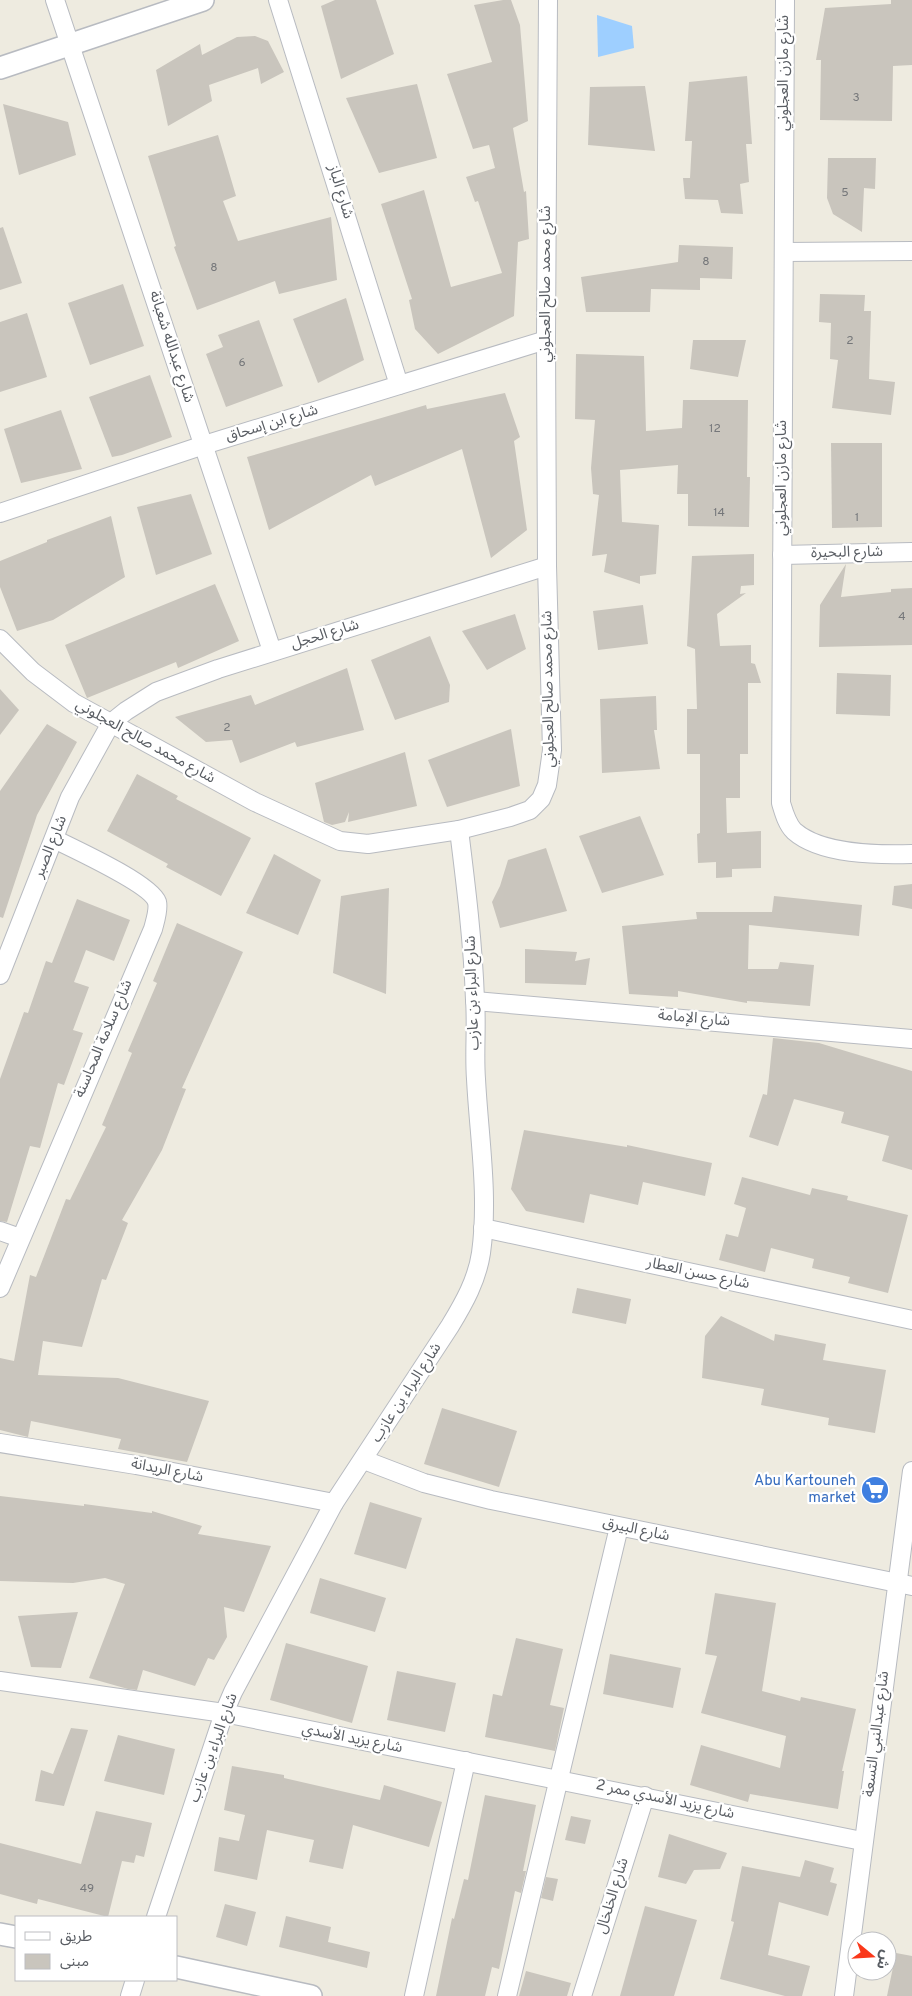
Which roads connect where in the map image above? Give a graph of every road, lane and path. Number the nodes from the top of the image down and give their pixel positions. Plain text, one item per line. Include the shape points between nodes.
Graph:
1 (55, 0) edge
2 (203, 0) edge
3 (278, 0) edge
4 (548, 0) edge
5 (785, 0) edge
6 (69, 43) junction
7 (0, 68) edge
8 (912, 251) edge
9 (784, 252) junction
10 (546, 340) junction
11 (399, 385) junction
12 (204, 445) junction
13 (1, 509) edge
14 (912, 552) edge
15 (782, 555) junction
16 (547, 566) junction
17 (0, 639) edge
18 (272, 651) junction
19 (111, 723) junction
20 (459, 830) junction
21 (54, 839) junction
22 (912, 854) edge
23 (0, 975) edge
24 (475, 1001) junction
25 (912, 1039) edge
26 (483, 1228) junction
27 (0, 1231) edge
28 (20, 1238) junction
29 (0, 1288) edge
30 (912, 1320) edge
31 (0, 1443) edge
32 (364, 1460) junction
33 (912, 1471) edge
34 (334, 1504) junction
35 (619, 1527) junction
36 (904, 1585) edge
37 (0, 1681) edge
38 (224, 1713) junction
39 (466, 1761) junction
40 (559, 1778) junction
41 (645, 1796) junction
42 (862, 1841) junction
43 (156, 1916) edge
44 (0, 1934) edge
45 (15, 1937) edge
46 (178, 1967) edge
47 (135, 1981) edge
48 (130, 1996) edge
49 (311, 1996) edge
50 (414, 1996) edge
51 (507, 1996) edge
52 (582, 1996) edge
53 (844, 1996) edge

1 - 6 street, شارع عبدالله شعبانة
2 - 6 street
3 - 11 street, شارع الباز
4 - 10 street, شارع محمد صالح العجلوني
5 - 9 street, شارع مازن العجلوني
6 - 7 street
6 - 12 street, شارع عبدالله شعبانة
8 - 9 street
9 - 15 street, شارع مازن العجلوني
10 - 11 street, شارع ابن إسحاق
10 - 16 street, شارع محمد صالح العجلوني
11 - 12 street, شارع ابن إسحاق
12 - 13 street, شارع ابن إسحاق
12 - 18 street, شارع عبدالله شعبانة
14 - 15 street, شارع البحيرة
15 - 22 street, شارع مازن العجلوني via 780,769 781,803 786,819 794,831 823,846 851,852
16 - 18 street, شارع الحجل
16 - 20 street, شارع محمد صالح العجلوني via 552,750 547,786 530,810
17 - 19 street, شارع محمد صالح العجلوني via 32,672 61,695
18 - 19 street, شارع الحجل via 156,692
19 - 20 street, شارع محمد صالح العجلوني via 256,802 340,841 368,844
19 - 21 street, شارع الصبر via 70,797
20 - 24 street, شارع البراء بن عازب via 468,899
21 - 23 street, شارع الصبر
21 - 28 street, شارع سلامة المحاسنة via 142,885 154,898 157,911 153,929
24 - 25 street, شارع الإمامة
24 - 26 street, شارع البراء بن عازب via 475,1072 484,1187
26 - 30 street, شارع حسن العطار
26 - 32 street, شارع البراء بن عازب via 481,1254 467,1298
27 - 28 street
28 - 29 street, شارع سلامة المحاسنة
31 - 34 street, شارع الريدانة via 136,1465
32 - 34 street, شارع البراء بن عازب
32 - 35 street, شارع البيرق via 424,1483
33 - 36 street, شارع عبدالنبي التسعة
34 - 38 street, شارع البراء بن عازب
35 - 36 street, شارع البيرق
35 - 40 street
36 - 42 street, شارع عبدالنبي التسعة
37 - 38 street, شارع يزيد الأسدي
38 - 39 street, شارع يزيد الأسدي
38 - 43 street, شارع البراء بن عازب
39 - 40 street, شارع يزيد الأسدي ممر 2
39 - 50 street
40 - 41 street, شارع يزيد الأسدي ممر 2
40 - 51 street
41 - 42 street, شارع يزيد الأسدي ممر 2
41 - 52 street, شارع الخلخال
42 - 53 street, شارع عبدالنبي التسعة
44 - 45 street
46 - 49 street
47 - 48 street

